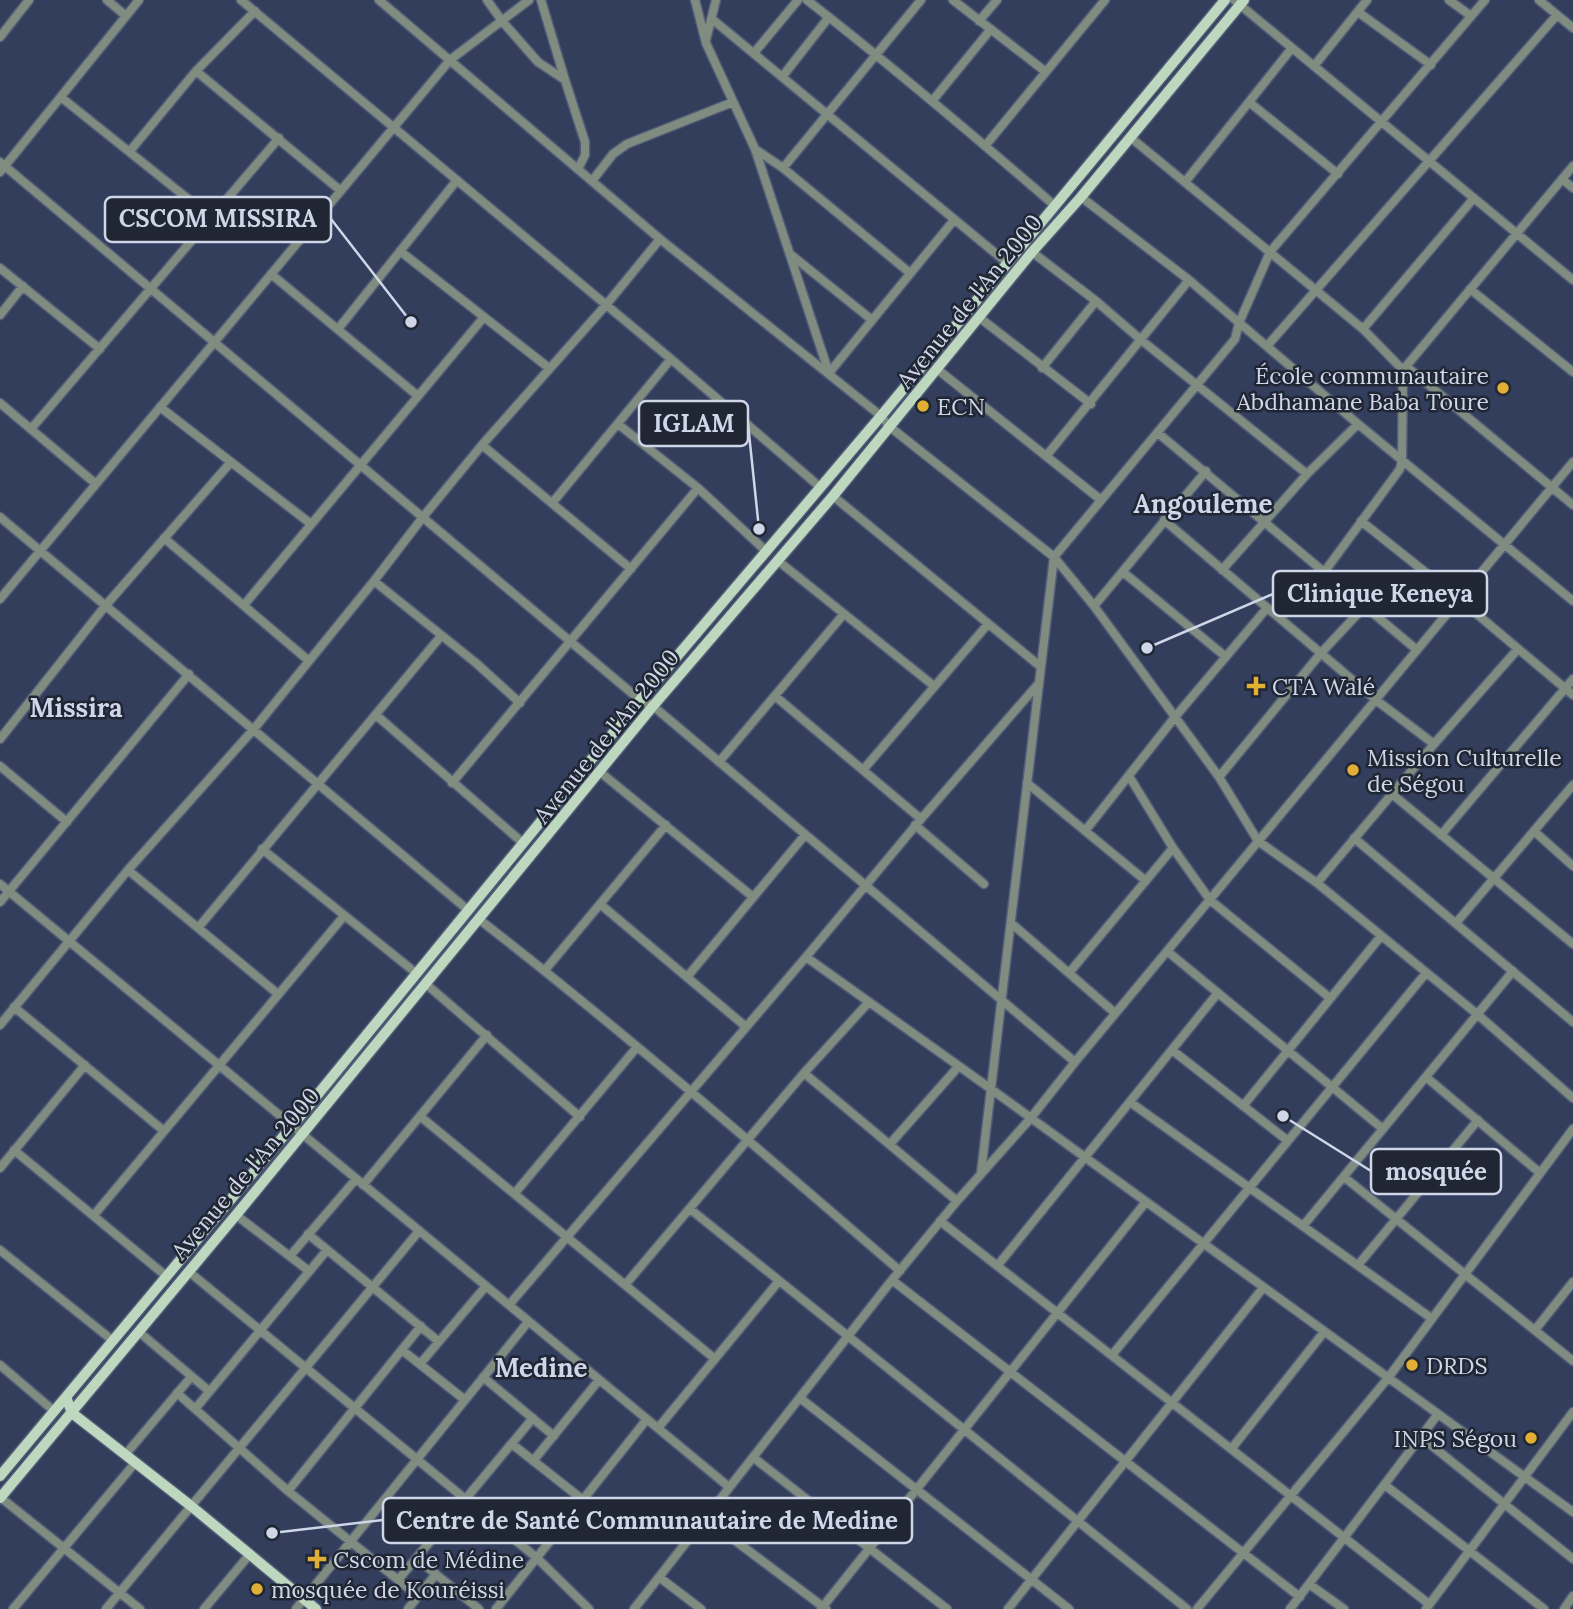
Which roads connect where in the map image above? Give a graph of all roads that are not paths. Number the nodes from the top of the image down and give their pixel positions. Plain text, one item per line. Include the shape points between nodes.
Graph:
1 (29, 0) edge
2 (107, 0) edge
3 (139, 0) edge
4 (242, 0) edge
5 (379, 0) edge
6 (487, 0) edge
7 (529, 0) edge
8 (541, 0) edge
9 (695, 0) edge
10 (716, 0) edge
11 (798, 0) edge
12 (807, 0) edge
13 (920, 0) edge
14 (953, 0) edge
15 (998, 0) edge
16 (1105, 0) edge
17 (1225, 0) edge
18 (1367, 0) edge
19 (1449, 0) edge
20 (1485, 0) edge
21 (1539, 0) edge
22 (1239, 2) edge
23 (255, 11) junction
24 (1358, 12) junction
25 (1557, 15) junction
26 (126, 16) junction
27 (1471, 16) junction
28 (829, 17) junction
29 (712, 19) junction
30 (502, 21) junction
31 (979, 21) junction
32 (1573, 28) edge
33 (991, 29) junction
34 (0, 37) edge
35 (706, 43) junction
36 (1292, 48) junction
37 (754, 53) junction
38 (877, 54) junction
39 (450, 60) junction
40 (1431, 65) junction
41 (1314, 66) junction
42 (196, 71) junction
43 (1046, 72) junction
44 (782, 77) junction
45 (565, 80) junction
46 (62, 98) junction
47 (933, 100) junction
48 (733, 102) junction
49 (1249, 102) junction
50 (829, 114) junction
51 (1383, 122) junction
52 (394, 127) junction
53 (1130, 137) junction
54 (279, 138) junction
55 (985, 146) junction
56 (755, 149) junction
57 (130, 151) junction
58 (1429, 160) junction
59 (1573, 166) edge
60 (2, 167) edge
61 (783, 168) junction
62 (578, 169) junction
63 (1338, 174) junction
64 (1562, 179) junction
65 (457, 180) junction
66 (592, 181) junction
67 (1185, 182) junction
68 (1573, 188) edge
69 (341, 191) junction
70 (1081, 197) junction
71 (1474, 198) junction
72 (1054, 205) junction
73 (212, 218) junction
74 (954, 220) junction
75 (1517, 233) junction
76 (660, 239) junction
77 (400, 251) junction
78 (1032, 252) junction
79 (1270, 252) junction
80 (790, 254) junction
81 (1006, 261) junction
82 (0, 268) edge
83 (910, 273) junction
84 (271, 274) junction
85 (1189, 280) junction
86 (1573, 280) edge
87 (23, 286) junction
88 (151, 288) junction
89 (1470, 289) junction
90 (1315, 290) junction
91 (1096, 301) junction
92 (606, 305) junction
93 (0, 315) edge
94 (484, 317) junction
95 (981, 318) junction
96 (872, 320) junction
97 (1239, 324) junction
98 (1363, 329) junction
99 (338, 330) junction
100 (1140, 339) junction
101 (215, 341) junction
102 (1267, 346) junction
103 (100, 349) junction
104 (671, 359) junction
105 (549, 368) junction
106 (1042, 368) junction
107 (1405, 368) junction
108 (937, 369) junction
109 (1573, 372) edge
110 (829, 373) junction
111 (1198, 385) junction
112 (418, 396) junction
113 (0, 403) edge
114 (1091, 404) junction
115 (160, 407) junction
116 (881, 416) junction
117 (618, 424) junction
118 (1358, 424) junction
119 (890, 427) junction
120 (31, 429) junction
121 (1158, 433) junction
122 (482, 445) junction
123 (1047, 455) junction
124 (1402, 460) junction
125 (231, 462) junction
126 (1573, 462) edge
127 (361, 465) junction
128 (1206, 471) junction
129 (1307, 474) junction
130 (96, 484) junction
131 (820, 487) junction
132 (1552, 487) junction
133 (698, 488) junction
134 (833, 496) junction
135 (1101, 500) junction
136 (553, 502) junction
137 (1573, 505) edge
138 (0, 517) edge
139 (423, 517) junction
140 (1164, 520) junction
141 (1360, 521) junction
142 (1266, 522) junction
143 (311, 524) junction
144 (164, 538) junction
145 (1505, 544) junction
146 (41, 550) junction
147 (767, 551) junction
148 (1054, 557) junction
149 (777, 560) junction
150 (631, 569) junction
151 (1223, 570) junction
152 (1325, 571) junction
153 (1123, 572) junction
154 (374, 582) junction
155 (0, 599) edge
156 (1459, 599) junction
157 (1573, 601) edge
158 (106, 605) junction
159 (244, 605) junction
160 (1094, 606) junction
161 (1364, 607) junction
162 (1267, 608) junction
163 (843, 615) junction
164 (988, 624) junction
165 (441, 635) junction
166 (570, 642) junction
167 (1417, 650) junction
168 (1517, 650) junction
169 (1321, 653) junction
170 (1227, 657) junction
171 (309, 661) junction
172 (1041, 667) junction
173 (189, 674) junction
174 (1573, 679) edge
175 (1039, 683) junction
176 (934, 686) junction
177 (1564, 689) junction
178 (1573, 695) edge
179 (775, 696) junction
180 (1376, 699) junction
181 (640, 700) junction
182 (520, 703) junction
183 (653, 706) junction
184 (376, 715) junction
185 (1175, 717) junction
186 (253, 730) junction
187 (0, 738) edge
188 (1434, 744) junction
189 (719, 762) junction
190 (0, 766) edge
191 (863, 770) junction
192 (600, 772) junction
193 (1129, 776) junction
194 (1219, 777) junction
195 (318, 783) junction
196 (452, 783) junction
197 (1027, 783) junction
198 (1573, 785) edge
199 (1392, 794) junction
200 (67, 822) junction
201 (918, 822) junction
202 (666, 825) junction
203 (1086, 831) junction
204 (1534, 831) junction
205 (805, 835) junction
206 (1441, 835) junction
207 (1354, 838) junction
208 (1258, 841) junction
209 (523, 843) junction
210 (1173, 848) junction
211 (262, 849) junction
212 (1573, 866) edge
213 (128, 870) junction
214 (1493, 880) junction
215 (1146, 881) junction
216 (1317, 883) junction
217 (0, 884) edge
218 (984, 884) dead end
219 (864, 885) junction
220 (9, 891) junction
221 (753, 897) junction
222 (1210, 900) junction
223 (0, 902) edge
224 (600, 904) junction
225 (468, 910) junction
226 (344, 916) junction
227 (480, 920) junction
228 (1010, 923) junction
229 (1456, 923) junction
230 (198, 928) junction
231 (1381, 936) junction
232 (69, 941) junction
233 (1573, 944) edge
234 (1167, 951) junction
235 (806, 957) junction
236 (545, 970) junction
237 (1513, 971) junction
238 (416, 973) junction
239 (1069, 973) junction
240 (1426, 973) junction
241 (687, 977) junction
242 (426, 984) junction
243 (278, 994) junction
244 (1217, 994) junction
245 (1331, 998) junction
246 (1001, 1001) junction
247 (868, 1003) junction
248 (14, 1007) junction
249 (1573, 1009) edge
250 (1115, 1013) junction
251 (1477, 1014) junction
252 (1570, 1019) edge
253 (0, 1026) edge
254 (746, 1026) junction
255 (487, 1035) junction
256 (638, 1047) junction
257 (1172, 1050) junction
258 (1287, 1051) junction
259 (1074, 1062) junction
260 (85, 1065) junction
261 (219, 1065) junction
262 (958, 1067) junction
263 (804, 1073) junction
264 (1426, 1077) junction
265 (1332, 1088) junction
266 (991, 1089) junction
267 (690, 1091) junction
268 (1573, 1098) edge
269 (1130, 1102) junction
270 (1243, 1106) junction
271 (421, 1116) junction
272 (580, 1117) junction
273 (1030, 1119) junction
274 (1478, 1120) junction
275 (292, 1126) junction
276 (1383, 1129) junction
277 (1573, 1129) edge
278 (164, 1131) junction
279 (304, 1133) junction
280 (748, 1139) junction
281 (1288, 1141) junction
282 (890, 1144) junction
283 (14, 1150) junction
284 (1086, 1160) junction
285 (0, 1168) edge
286 (981, 1173) junction
287 (1540, 1173) junction
288 (1344, 1177) junction
289 (359, 1182) junction
290 (1250, 1188) junction
291 (515, 1193) junction
292 (957, 1201) junction
293 (1145, 1203) junction
294 (690, 1209) junction
295 (94, 1215) junction
296 (236, 1215) junction
297 (1396, 1219) junction
298 (940, 1221) junction
299 (1303, 1226) junction
300 (419, 1231) junction
301 (308, 1234) junction
302 (567, 1236) junction
303 (1205, 1246) junction
304 (0, 1250) edge
305 (327, 1250) junction
306 (290, 1256) junction
307 (998, 1265) junction
308 (1358, 1265) junction
309 (188, 1271) junction
310 (309, 1271) junction
311 (900, 1271) junction
312 (1465, 1274) junction
313 (166, 1276) junction
314 (892, 1280) junction
315 (779, 1281) junction
316 (1573, 1282) edge
317 (625, 1284) junction
318 (372, 1286) junction
319 (486, 1286) junction
320 (1263, 1288) junction
321 (509, 1305) junction
322 (1057, 1311) junction
323 (1431, 1318) junction
324 (528, 1322) junction
325 (421, 1326) junction
326 (259, 1330) junction
327 (1535, 1331) junction
328 (139, 1332) junction
329 (1324, 1332) junction
330 (848, 1338) junction
331 (112, 1340) junction
332 (438, 1341) junction
333 (402, 1350) junction
334 (1112, 1355) junction
335 (715, 1359) junction
336 (1573, 1361) edge
337 (420, 1364) junction
338 (0, 1365) edge
339 (305, 1367) junction
340 (1010, 1370) junction
341 (191, 1377) junction
342 (483, 1377) junction
343 (1388, 1378) junction
344 (599, 1380) junction
345 (209, 1391) junction
346 (177, 1393) junction
347 (66, 1396) junction
348 (800, 1398) junction
349 (465, 1400) junction
350 (1172, 1402) junction
351 (354, 1408) junction
352 (195, 1409) junction
353 (54, 1411) junction
354 (1573, 1412) edge
355 (72, 1413) junction
356 (1438, 1414) junction
357 (533, 1418) junction
358 (647, 1419) junction
359 (658, 1428) junction
360 (963, 1430) junction
361 (554, 1436) junction
362 (1421, 1437) junction
363 (512, 1444) junction
364 (239, 1448) junction
365 (1231, 1448) junction
366 (125, 1455) junction
367 (754, 1458) junction
368 (417, 1460) junction
369 (533, 1461) junction
370 (1125, 1461) junction
371 (135, 1463) junction
372 (0, 1476) edge
373 (1525, 1477) junction
374 (1385, 1485) junction
375 (729, 1487) junction
376 (916, 1489) junction
377 (288, 1490) junction
378 (1290, 1495) junction
379 (0, 1498) edge
380 (466, 1500) junction
381 (583, 1500) junction
382 (1504, 1504) junction
383 (191, 1506) junction
384 (1573, 1512) edge
385 (705, 1518) junction
386 (1077, 1521) junction
387 (1345, 1537) junction
388 (350, 1542) junction
389 (63, 1547) junction
390 (870, 1547) junction
391 (1469, 1551) junction
392 (250, 1553) junction
393 (1243, 1553) junction
394 (537, 1558) junction
395 (417, 1559) junction
396 (1573, 1559) edge
397 (436, 1574) junction
398 (659, 1577) junction
399 (398, 1580) junction
400 (1032, 1580) junction
401 (1309, 1584) junction
402 (119, 1594) junction
403 (1573, 1595) edge
404 (418, 1596) junction
405 (1300, 1597) junction
406 (304, 1599) junction
407 (1428, 1607) edge
408 (824, 1608) edge
409 (13, 1609) edge
410 (106, 1609) edge
411 (140, 1609) edge
412 (204, 1609) edge
413 (296, 1609) edge
414 (316, 1609) edge
415 (408, 1609) edge
416 (479, 1609) edge
417 (496, 1609) edge
418 (589, 1609) edge
419 (634, 1609) edge
420 (701, 1609) edge
421 (947, 1609) edge
422 (1008, 1609) edge
423 (1069, 1609) edge
424 (1187, 1609) edge
425 (1197, 1609) edge
426 (1290, 1609) edge
427 (1344, 1609) edge
428 (1544, 1609) edge
429 (1564, 1609) edge

1 - 34 street
2 - 26 street
3 - 26 street
4 - 23 street
5 - 39 street
6 - 30 street
7 - 30 street
8 - 45 street
9 - 35 street
10 - 29 street
11 - 37 street
12 - 28 street
13 - 38 street
14 - 31 street
15 - 31 street
16 - 43 street
17 - 72 main road, Avenue de l'An 2000
18 - 24 street
19 - 27 street
20 - 27 street
21 - 25 street
22 - 36 street
22 - 53 main road, Avenue de l'An 2000
23 - 42 street
23 - 52 street
24 - 40 street
24 - 41 street
25 - 32 street
25 - 58 street
26 - 46 street
27 - 40 street
28 - 38 street
28 - 44 street
29 - 35 street
29 - 37 street
30 - 39 street
30 - 45 street via 538,62
31 - 33 street
33 - 43 street
33 - 47 street
35 - 48 street
36 - 41 street
36 - 49 street
37 - 44 street
38 - 47 street
38 - 50 street
39 - 52 street
39 - 62 street
40 - 51 street
41 - 51 street
42 - 54 street
42 - 57 street
43 - 55 street
44 - 50 street
45 - 62 street via 585,142
46 - 57 street
46 - 60 street
47 - 55 street
48 - 56 street
48 - 66 street via 627,144
49 - 63 street
49 - 67 street
50 - 61 street
50 - 74 street
51 - 58 street
51 - 63 street
52 - 65 street
52 - 69 street
53 - 67 street
53 - 70 main road, Avenue de l'An 2000
54 - 69 street
54 - 73 street
55 - 72 street
56 - 61 street
56 - 80 street
57 - 73 street
58 - 71 street
58 - 90 street
59 - 64 street
60 - 88 street
61 - 83 street
62 - 66 street
63 - 79 street
64 - 68 street
64 - 75 street
65 - 77 street
65 - 92 street
66 - 76 street
67 - 79 street
69 - 84 street
70 - 78 main road, Avenue de l'An 2000
70 - 85 street
71 - 75 street
71 - 98 street
72 - 81 main road, Avenue de l'An 2000
73 - 88 street
74 - 81 street
74 - 83 street
75 - 86 street
75 - 89 street
76 - 92 street
76 - 110 street
77 - 94 street
77 - 99 street
78 - 91 street
78 - 95 main road, Avenue de l'An 2000
79 - 90 street
79 - 97 street
80 - 96 street
80 - 110 street
81 - 116 main road, Avenue de l'An 2000
82 - 87 street
83 - 96 street
84 - 99 street
84 - 101 street
85 - 97 street
85 - 100 street
87 - 93 street
87 - 103 street
88 - 101 street
88 - 103 street
89 - 107 street
89 - 109 street
90 - 98 street
90 - 102 street
91 - 100 street
91 - 106 street
92 - 104 street
92 - 105 street
94 - 105 street
94 - 112 street
95 - 106 street
95 - 108 main road, Avenue de l'An 2000
96 - 110 street
97 - 102 street
97 - 111 street via 1235,339
98 - 107 street
99 - 112 street
100 - 111 street
100 - 114 street
101 - 115 street
101 - 127 street
102 - 118 street
103 - 120 street
104 - 117 street
104 - 131 street
105 - 122 street
106 - 114 street
107 - 124 street
107 - 132 street
108 - 119 main road, Avenue de l'An 2000
108 - 123 street
110 - 116 street
111 - 121 street
111 - 129 street
112 - 127 street
113 - 120 street
114 - 123 street
115 - 125 street
115 - 130 street
116 - 119 street
116 - 131 main road, Avenue de l'An 2000
117 - 133 street
117 - 136 street
118 - 124 street
118 - 129 street
119 - 134 main road, Avenue de l'An 2000
119 - 148 street
120 - 130 street
121 - 128 street
121 - 135 street
122 - 136 street
122 - 139 street
123 - 135 street
124 - 141 street
124 - 145 street
125 - 143 street
125 - 144 street
126 - 132 street
127 - 139 street
127 - 143 street
128 - 140 street
128 - 142 street
129 - 142 street
130 - 146 street
131 - 147 main road, Avenue de l'An 2000
132 - 137 street
132 - 145 street
133 - 147 street
133 - 150 street
134 - 149 main road, Avenue de l'An 2000
134 - 164 street
135 - 148 street
136 - 150 street
138 - 146 street
139 - 154 street
139 - 166 street
140 - 151 street
140 - 153 street
141 - 152 street
141 - 156 street
142 - 151 street
142 - 152 street
143 - 159 street
144 - 158 street
144 - 159 street
145 - 156 street
145 - 157 street
146 - 155 street
146 - 158 street
147 - 181 main road, Avenue de l'An 2000
148 - 160 street
148 - 172 street
149 - 163 street
149 - 183 main road, Avenue de l'An 2000
150 - 166 street
151 - 162 street
152 - 161 street
153 - 160 street
153 - 170 street
154 - 165 street
154 - 171 street
156 - 167 street
156 - 168 street
158 - 173 street
158 - 187 street
159 - 171 street
160 - 185 street
161 - 167 street
161 - 169 street
162 - 169 street
162 - 170 street
163 - 176 street
163 - 179 street
164 - 172 street
164 - 176 street
165 - 182 street
165 - 184 street
166 - 181 street
166 - 182 street
167 - 180 street
168 - 177 street
168 - 188 street
169 - 180 street
169 - 194 street
170 - 185 street
171 - 186 street
172 - 175 street
173 - 186 street
173 - 200 street
174 - 177 street
175 - 197 street
175 - 201 street
176 - 191 street
177 - 178 street
177 - 206 street
179 - 189 street
179 - 191 street
180 - 188 street
180 - 208 street
181 - 183 street
181 - 209 main road, Avenue de l'An 2000
182 - 196 street
183 - 189 street
183 - 192 main road, Avenue de l'An 2000
184 - 195 street
184 - 196 street
185 - 193 street
185 - 194 street
186 - 195 street
186 - 213 street
188 - 199 street
189 - 205 street
190 - 200 street
191 - 201 street
192 - 202 street
192 - 227 main road, Avenue de l'An 2000
193 - 203 street
193 - 210 street
194 - 208 street
195 - 211 street
195 - 225 street
196 - 209 street
197 - 203 street
197 - 228 street
198 - 204 street
199 - 206 street
199 - 207 street
200 - 220 street
201 - 218 street
201 - 219 street
202 - 221 street
202 - 224 street
203 - 215 street
204 - 212 street
204 - 214 street
205 - 219 street
205 - 221 street
206 - 214 street
207 - 216 street
207 - 229 street
208 - 216 street
208 - 222 street
209 - 225 main road, Avenue de l'An 2000
210 - 215 street
210 - 222 street
211 - 226 street
211 - 230 street
213 - 230 street
213 - 232 street
214 - 229 street
214 - 233 street
215 - 239 street
216 - 231 street
217 - 220 street
219 - 235 street
219 - 246 street
220 - 223 street
220 - 232 street
221 - 241 street
222 - 234 street
222 - 245 street
224 - 236 street
224 - 241 street
225 - 238 main road, Avenue de l'An 2000
226 - 238 street
226 - 243 street
227 - 236 street
227 - 242 main road, Avenue de l'An 2000
228 - 239 street
228 - 246 street
229 - 237 street
230 - 243 street
231 - 240 street
231 - 245 street
232 - 248 street
232 - 261 street
234 - 244 street
234 - 250 street
235 - 247 street
235 - 254 street
236 - 256 street
237 - 251 street
237 - 252 street
238 - 275 main road, Avenue de l'An 2000
239 - 250 street
240 - 251 street
240 - 265 street
241 - 254 street
242 - 255 street
242 - 279 main road, Avenue de l'An 2000
243 - 261 street
244 - 257 street
244 - 258 street
245 - 258 street
246 - 259 street
246 - 266 street
247 - 262 street
247 - 263 street
248 - 253 street
248 - 260 street
249 - 252 street
250 - 259 street
251 - 264 street
251 - 268 street
254 - 267 street
255 - 271 street
255 - 272 street
256 - 267 street
256 - 272 street
257 - 269 street
257 - 270 street
258 - 265 street
258 - 270 street
259 - 273 street
260 - 278 street
260 - 283 street
261 - 275 street
261 - 278 street
262 - 266 street
262 - 282 street
263 - 280 street
263 - 282 street
264 - 274 street
264 - 276 street
265 - 276 street
265 - 281 street
266 - 273 street
266 - 286 street
267 - 280 street
267 - 302 street
269 - 284 street
269 - 290 street
270 - 281 street
271 - 289 street
271 - 291 street
272 - 291 street
273 - 284 street
273 - 286 street
274 - 287 street
274 - 297 street
275 - 279 street
275 - 313 main road, Avenue de l'An 2000
276 - 288 street
277 - 287 street
278 - 295 street
279 - 289 street
279 - 296 main road, Avenue de l'An 2000
280 - 294 street
280 - 311 street
281 - 290 street
282 - 292 street
283 - 285 street
283 - 295 street
284 - 293 street
284 - 307 street
286 - 292 street
287 - 312 street
288 - 297 street
288 - 299 street
289 - 300 street
289 - 301 street
290 - 299 street
290 - 303 street
291 - 302 street
292 - 298 street
293 - 303 street
293 - 322 street
294 - 315 street
294 - 317 street
295 - 313 street
296 - 306 street
296 - 309 main road, Avenue de l'An 2000
297 - 308 street
297 - 312 street
298 - 307 street
298 - 311 street
299 - 308 street
300 - 318 street
300 - 319 street
301 - 305 street
301 - 306 street
302 - 317 street
302 - 321 street
303 - 320 street
303 - 334 street
304 - 331 street
305 - 310 street
305 - 318 street
306 - 310 street
307 - 322 street
308 - 323 street
309 - 326 street
309 - 328 main road, Avenue de l'An 2000
310 - 326 street
311 - 314 street
312 - 323 street
312 - 327 street
313 - 331 main road, Avenue de l'An 2000
314 - 330 street
314 - 340 street
315 - 330 street
315 - 335 street
316 - 327 street
317 - 335 street
318 - 325 street
318 - 339 street
319 - 321 street
319 - 332 street
320 - 329 street
320 - 350 street
321 - 324 street
322 - 334 street
322 - 340 street
323 - 343 street
324 - 342 street
324 - 344 street
325 - 332 street
325 - 333 street
326 - 339 street
326 - 345 street
327 - 336 street
328 - 341 street
328 - 355 main road, Avenue de l'An 2000
329 - 343 street
329 - 365 street
330 - 348 street
330 - 360 street
331 - 347 main road, Avenue de l'An 2000
332 - 337 street
333 - 337 street
333 - 351 street
334 - 350 street
335 - 359 street
337 - 349 street
338 - 353 street
339 - 351 street
339 - 364 street
340 - 360 street
340 - 370 street
341 - 345 street
341 - 346 street
342 - 349 street
342 - 357 street
343 - 356 street
343 - 378 street
344 - 358 street
344 - 361 street
345 - 352 street
346 - 352 street
346 - 366 street
347 - 353 main road, Avenue de l'An 2000
347 - 355 main road
348 - 367 street
348 - 376 street
349 - 368 street
350 - 365 street
350 - 370 street
351 - 368 street
351 - 377 street
352 - 364 street
353 - 372 main road, Avenue de l'An 2000
354 - 373 street
355 - 366 main road
355 - 379 main road, Avenue de l'An 2000
356 - 362 street
356 - 373 street
357 - 361 street
357 - 363 street
358 - 359 street
358 - 381 street
359 - 375 street
360 - 376 street
360 - 386 street
361 - 369 street
362 - 374 street
362 - 382 street
363 - 369 street
363 - 380 street
364 - 377 street
364 - 383 street
365 - 378 street
366 - 371 main road
367 - 375 street
367 - 390 street
368 - 380 street
368 - 388 street
369 - 381 street
370 - 386 street
370 - 393 street
371 - 383 main road
371 - 389 street
373 - 382 street
373 - 384 street
374 - 387 street
374 - 391 street
375 - 385 street
376 - 390 street
376 - 400 street
377 - 388 street
378 - 387 street
378 - 393 street
379 - 389 street
380 - 394 street
380 - 395 street
381 - 394 street
382 - 391 street
382 - 396 street
383 - 392 main road
383 - 402 street
385 - 398 street
385 - 408 street
386 - 400 street
386 - 424 street
387 - 401 street
387 - 407 street
388 - 399 street
388 - 406 street
389 - 402 street
389 - 409 street
390 - 408 street
390 - 421 street
391 - 407 street
391 - 428 street
392 - 406 main road
392 - 412 street
393 - 405 street
393 - 425 street
394 - 417 street
394 - 418 street
395 - 397 street
395 - 399 street
397 - 404 street
397 - 416 street
398 - 419 street
398 - 420 street
399 - 404 street
400 - 422 street
400 - 423 street
401 - 405 street
401 - 427 street
402 - 410 street
402 - 411 street
403 - 429 street
404 - 415 street
405 - 426 street
406 - 413 street
406 - 414 main road

